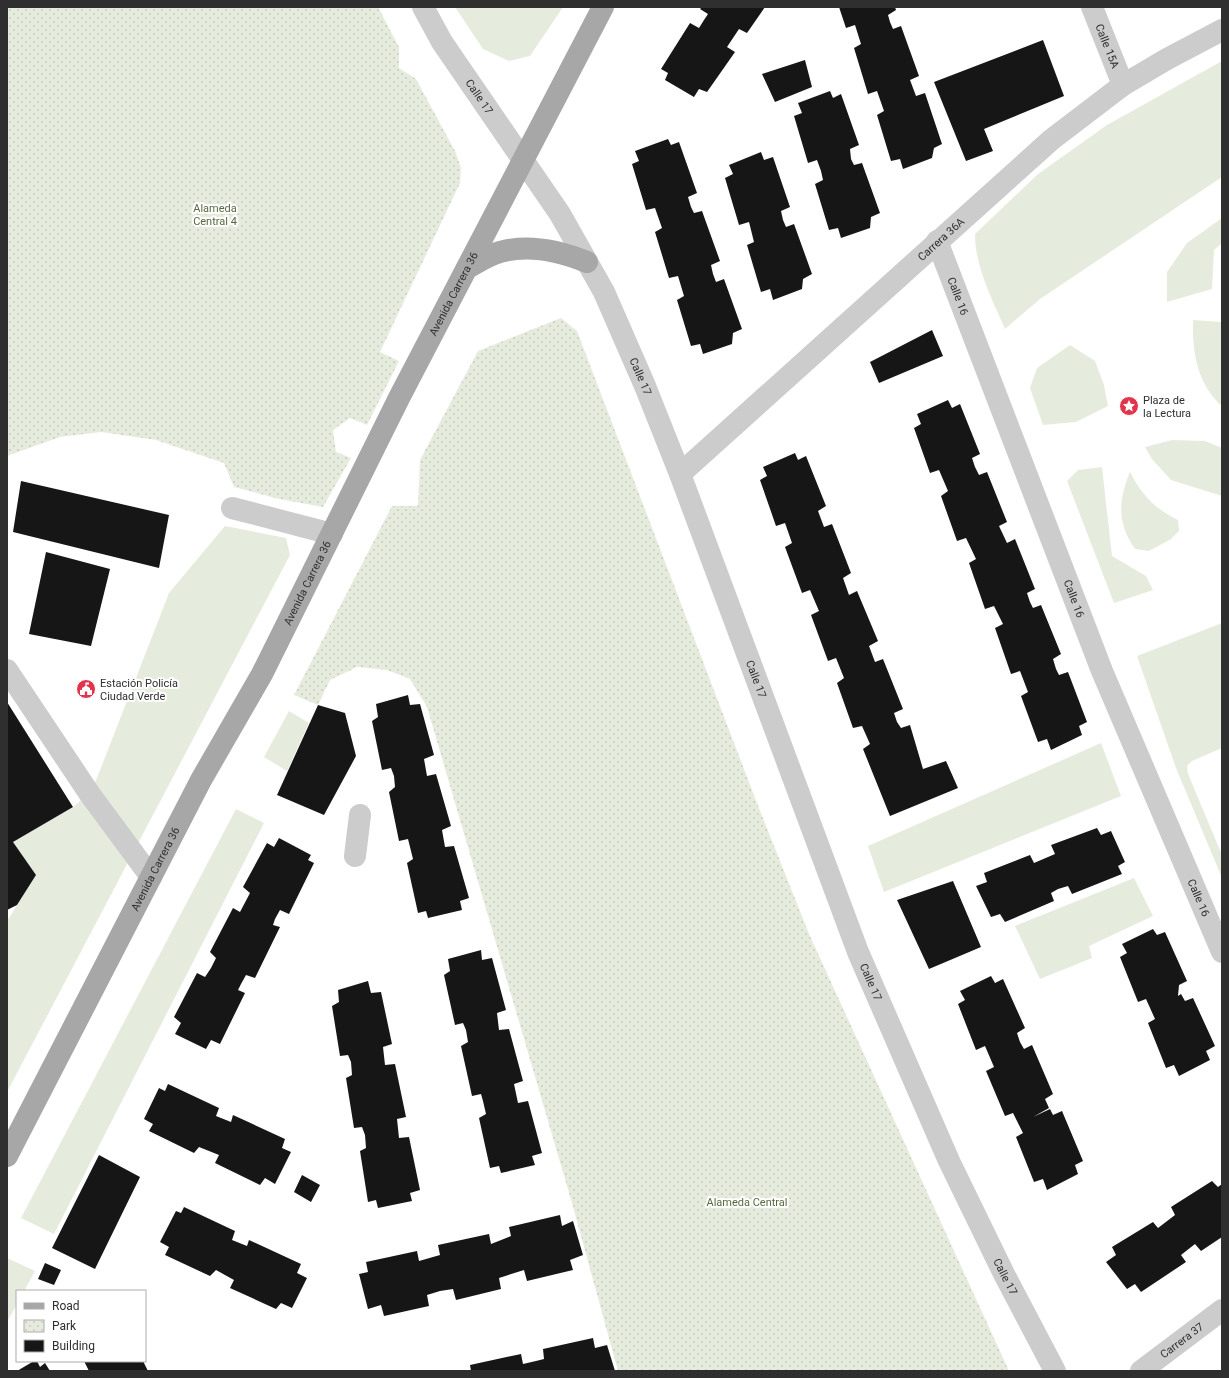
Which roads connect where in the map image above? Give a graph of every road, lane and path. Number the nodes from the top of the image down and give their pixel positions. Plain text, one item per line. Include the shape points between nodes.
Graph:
1 (423, 7) edge
2 (603, 7) edge
3 (1092, 7) edge
4 (1222, 30) edge
5 (1123, 85) junction
6 (523, 162) junction
7 (937, 241) junction
8 (587, 262) junction
9 (467, 268) junction
10 (680, 474) junction
11 (232, 508) dead end
12 (332, 534) junction
13 (7, 670) edge
14 (360, 815) dead end
15 (355, 856) dead end
16 (151, 876) junction
17 (1222, 952) edge
18 (7, 1156) edge
19 (1222, 1310) edge
20 (1055, 1371) edge
21 (1141, 1371) edge

1 - 6 street, Calle 17 via 442,42
2 - 6 main road, Avenida Carrera 36
3 - 5 street, Calle 15A
4 - 5 street, Carrera 36A
5 - 7 street, Carrera 36A via 1051,140
6 - 8 street, Calle 17 via 560,214
6 - 9 main road, Avenida Carrera 36
7 - 10 street, Carrera 36A
7 - 17 street, Calle 16 via 1102,671
8 - 9 main road via 566,253 516,249 499,252
8 - 10 street, Calle 17 via 625,339
9 - 12 main road, Avenida Carrera 36
10 - 20 street, Calle 17 via 858,952 949,1161
11 - 12 street
12 - 16 main road, Avenida Carrera 36 via 262,674 201,780
13 - 16 street via 88,793
14 - 15 street
16 - 18 main road, Avenida Carrera 36
19 - 21 street, Carrera 37

